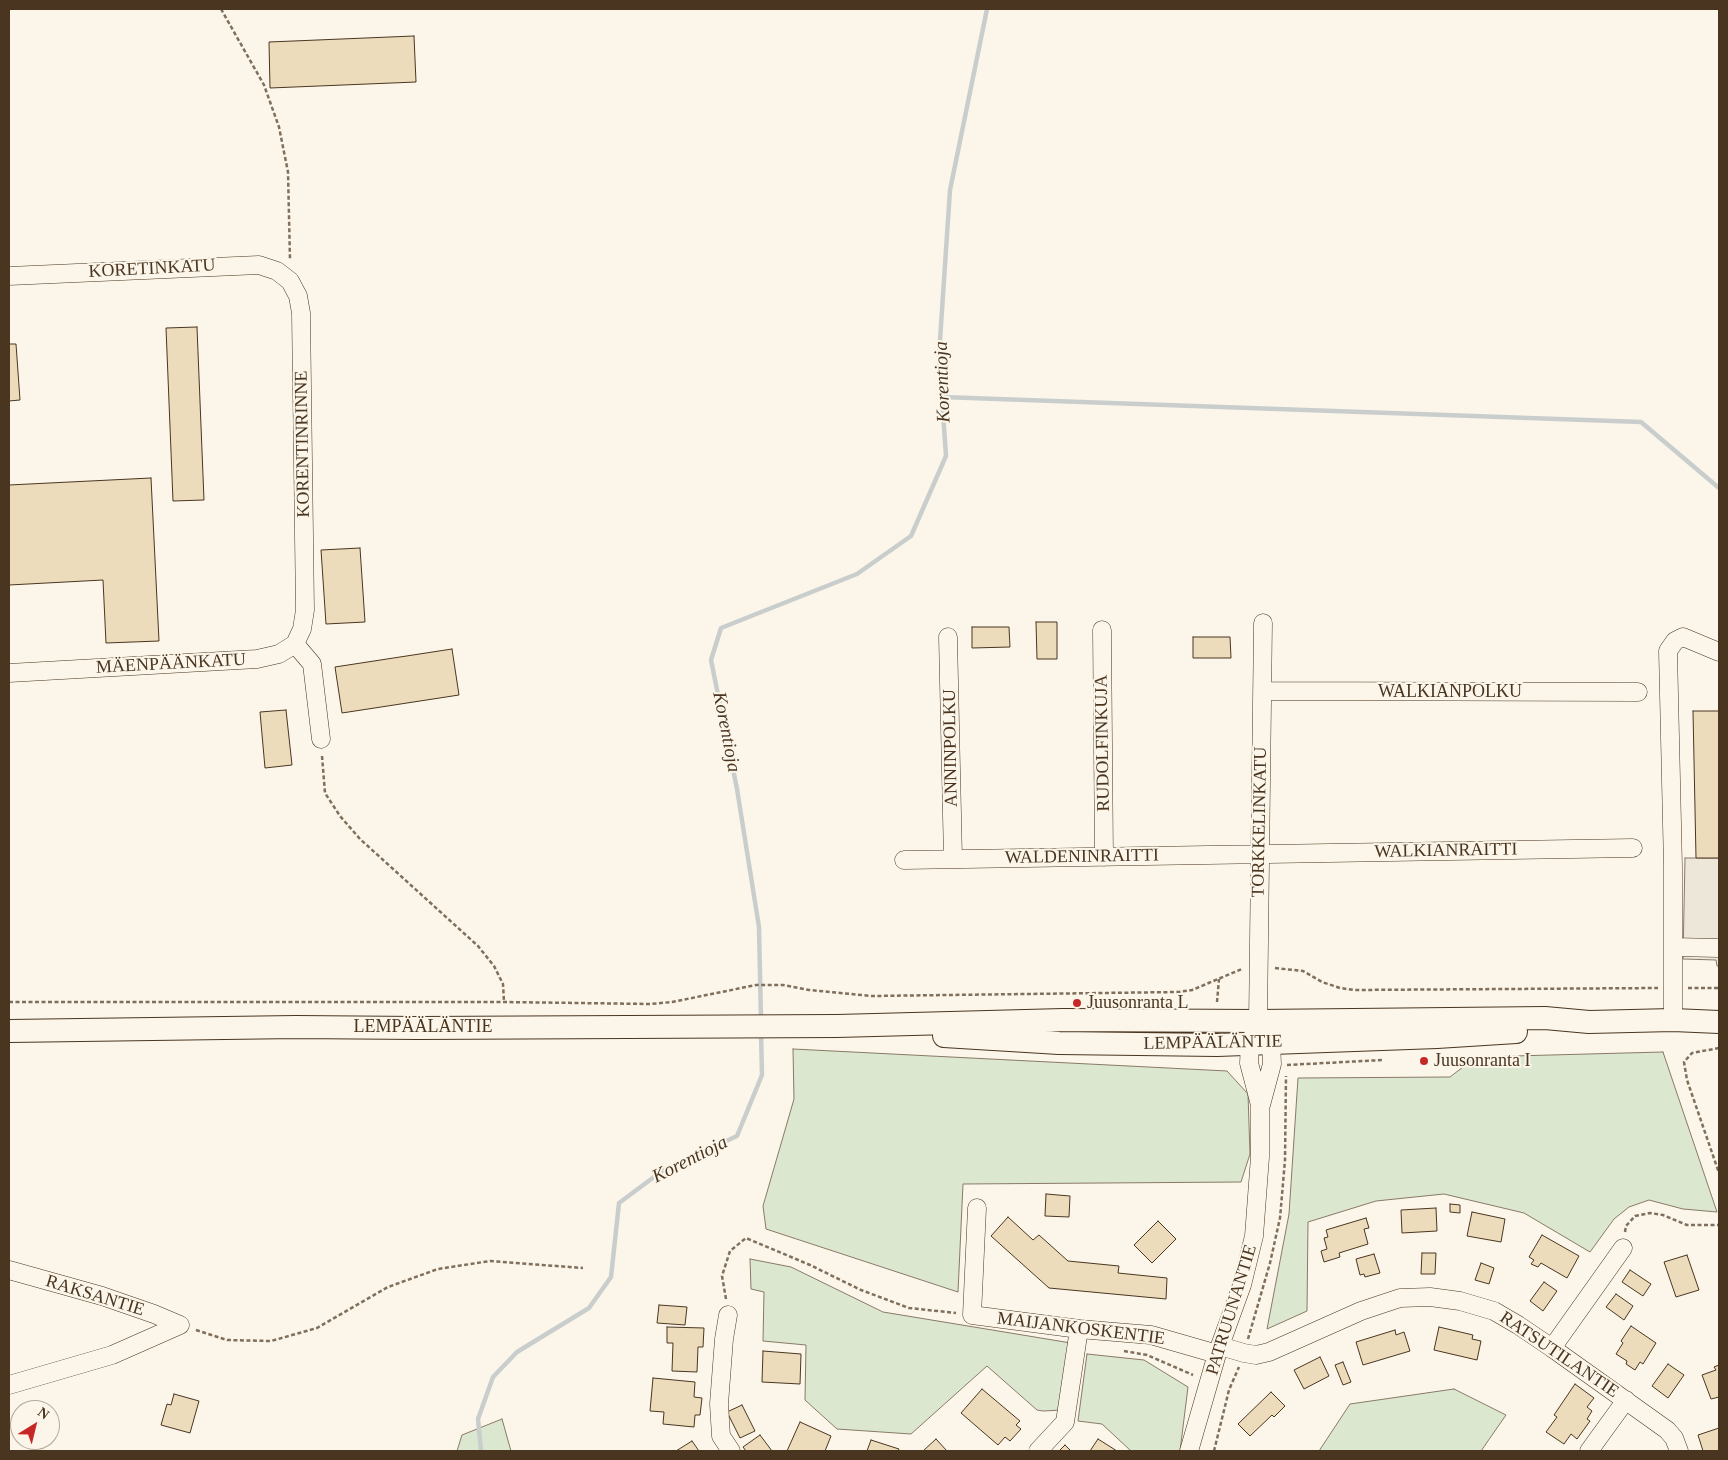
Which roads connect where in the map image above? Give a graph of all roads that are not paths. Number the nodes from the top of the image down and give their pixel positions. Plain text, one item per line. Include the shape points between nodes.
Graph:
1 (9, 276) edge
2 (290, 281) joint
3 (1263, 623) dead end
4 (1102, 630) dead end
5 (948, 637) dead end
6 (295, 644) junction
7 (1719, 652) edge
8 (9, 673) edge
9 (1262, 691) junction
10 (1638, 692) dead end
11 (321, 739) road end
12 (1633, 848) dead end
13 (1259, 854) junction
14 (1104, 857) junction
15 (954, 859) junction
16 (904, 860) dead end
17 (1672, 947) junction
18 (1719, 948) edge
19 (1673, 1020) junction
20 (1258, 1021) junction
21 (1589, 1022) junction
22 (1719, 1022) edge
23 (837, 1026) junction
24 (9, 1031) edge
25 (1260, 1043) junction
26 (977, 1208) dead end
27 (1623, 1248) road end
28 (9, 1270) edge
29 (728, 1315) road end
30 (1080, 1329) junction
31 (1552, 1348) junction
32 (1219, 1350) junction
33 (9, 1385) edge
34 (1626, 1400) junction
35 (731, 1451) edge
36 (1038, 1451) edge
37 (1189, 1451) edge
38 (1589, 1451) edge
39 (1679, 1451) edge

1 - 2 street, KORETINKATU via 259,265 277,271
2 - 6 street, KORENTINRINNE via 298,296 301,313 305,610
3 - 9 street, TORKKELINKATU
4 - 14 street, RUDOLFINKUJA
5 - 15 street, ANNINPOLKU
6 - 8 street, MÄENPÄÄNKATU via 279,654 257,659
6 - 11 street via 312,664
7 - 17 street via 1683,637 1668,651
9 - 10 street, WALKIANPOLKU
9 - 13 street, TORKKELINKATU
12 - 13 street, WALKIANRAITTI
13 - 14 street, WALDENINRAITTI
13 - 20 street, TORKKELINKATU
14 - 15 street, WALDENINRAITTI
15 - 16 street, WALDENINRAITTI
17 - 18 street
17 - 19 street
19 - 21 main road, LEMPÄÄLÄNTIE
19 - 22 main road, LEMPÄÄLÄNTIE
20 - 21 main road, LEMPÄÄLÄNTIE via 1545,1018
20 - 23 main road, LEMPÄÄLÄNTIE via 1063,1020
20 - 25 street, PATRUUNANTIE
21 - 25 main road, LEMPÄÄLÄNTIE via 1547,1030
23 - 24 main road, LEMPÄÄLÄNTIE via 296,1026
23 - 25 main road, LEMPÄÄLÄNTIE via 1059,1043
25 - 32 street, PATRUUNANTIE via 1249,1063 1260,1105 1254,1236 1242,1285
26 - 30 street, MAIJANKOSKENTIE via 972,1315
27 - 31 street
28 - 33 street, RAKSANTIE via 102,1296 180,1325 112,1355
29 - 35 street via 719,1404 721,1436
30 - 32 street, MAIJANKOSKENTIE via 1151,1335
30 - 36 street via 1065,1422
31 - 32 street, RATSUTILANTIE via 1494,1311 1460,1301 1430,1297 1400,1298 1361,1311 1269,1352 1256,1354
31 - 34 street, RATSUTILANTIE
32 - 37 street, PATRUUNANTIE
34 - 38 street
34 - 39 street, RATSUTILANTIE via 1668,1430

